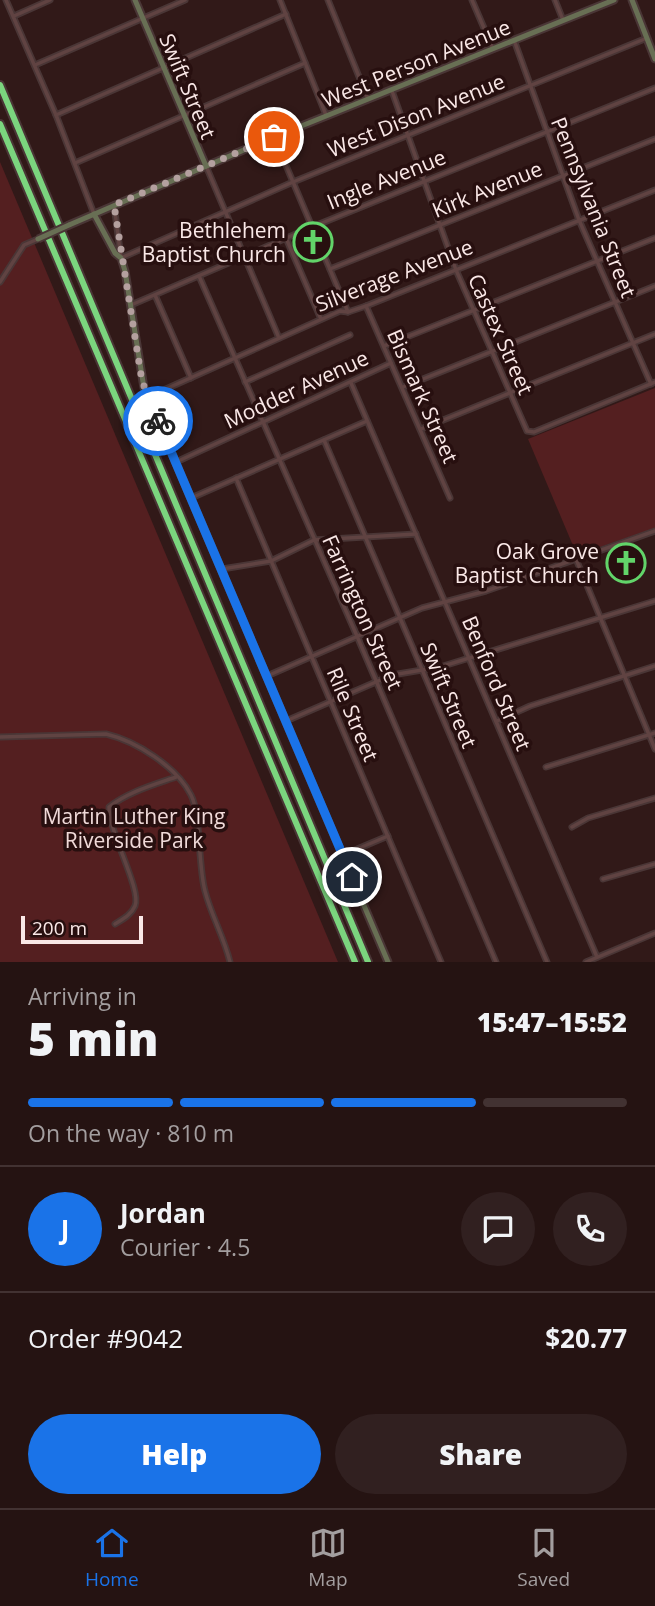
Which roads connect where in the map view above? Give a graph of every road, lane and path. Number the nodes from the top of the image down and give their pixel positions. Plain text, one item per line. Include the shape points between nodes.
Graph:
1 (6, 0) edge
2 (50, 0) edge
3 (135, 0) edge
4 (185, 0) edge
5 (280, 0) edge
6 (328, 0) edge
7 (472, 0) edge
8 (555, 0) edge
9 (593, 0) edge
10 (614, 0) edge
11 (632, 0) edge
12 (596, 7) junction
13 (286, 14) junction
14 (13, 16) junction
15 (142, 19) junction
16 (563, 20) junction
17 (647, 38) junction
18 (514, 40) junction
19 (493, 49) junction
20 (655, 59) edge
21 (305, 63) junction
22 (35, 65) junction
23 (163, 67) junction
24 (0, 85) edge
25 (530, 86) junction
26 (655, 88) edge
27 (392, 90) junction
28 (368, 99) junction
29 (56, 115) junction
30 (184, 116) junction
31 (326, 117) junction
32 (0, 124) edge
33 (546, 131) junction
34 (408, 136) junction
35 (274, 137) junction
36 (655, 139) edge
37 (75, 163) junction
38 (206, 166) junction
39 (562, 176) junction
40 (424, 181) junction
41 (293, 182) junction
42 (655, 190) edge
43 (114, 205) junction
44 (224, 212) junction
45 (94, 214) junction
46 (579, 220) junction
47 (439, 225) junction
48 (312, 227) junction
49 (286, 238) junction
50 (655, 238) edge
51 (38, 239) joint
52 (244, 256) junction
53 (121, 258) junction
54 (596, 262) junction
55 (330, 269) junction
56 (456, 270) junction
57 (199, 276) junction
58 (0, 282) edge
59 (655, 286) edge
60 (155, 295) junction
61 (614, 303) junction
62 (131, 305) junction
63 (366, 306) junction
64 (474, 311) junction
65 (348, 312) junction
66 (321, 319) junction
67 (655, 334) edge
68 (350, 335) dead end
69 (279, 338) junction
70 (632, 343) junction
71 (384, 346) junction
72 (492, 352) junction
73 (234, 358) junction
74 (391, 363) junction
75 (191, 378) junction
76 (245, 383) junction
77 (351, 383) junction
78 (653, 383) edge
79 (403, 387) junction
80 (510, 393) junction
81 (148, 397) junction
82 (367, 421) junction
83 (262, 422) junction
84 (421, 429) junction
85 (324, 440) junction
86 (279, 460) junction
87 (176, 462) junction
88 (236, 478) junction
89 (191, 498) junction
90 (450, 498) dead end
91 (655, 531) edge
92 (416, 534) junction
93 (365, 537) junction
94 (314, 540) junction
95 (576, 559) junction
96 (271, 561) junction
97 (222, 569) junction
98 (655, 601) edge
99 (444, 602) junction
100 (600, 617) junction
101 (399, 618) junction
102 (357, 636) junction
103 (312, 656) junction
104 (470, 658) junction
105 (655, 666) edge
106 (422, 672) junction
107 (267, 676) junction
108 (624, 676) junction
109 (376, 681) junction
110 (331, 701) junction
111 (286, 721) junction
112 (496, 721) junction
113 (655, 733) edge
114 (649, 735) junction
115 (0, 737) edge
116 (655, 749) edge
117 (546, 767) dead end
118 (176, 777) junction
119 (655, 798) edge
120 (572, 827) dead end
121 (388, 836) junction
122 (343, 855) junction
123 (655, 864) edge
124 (603, 879) dead end
125 (115, 924) dead end
126 (655, 933) edge
127 (597, 957) junction
128 (230, 962) edge
129 (355, 962) edge
130 (368, 962) edge
131 (388, 962) edge
132 (441, 962) edge
133 (496, 962) edge
134 (547, 962) edge
135 (586, 962) edge

1 - 14 street
2 - 14 street
3 - 15 street, Swift Street
4 - 15 street
5 - 13 street
6 - 28 street
7 - 19 street
8 - 16 street
9 - 12 street
10 - 12 street, West Person Avenue
11 - 17 street
12 - 16 street, West Person Avenue
13 - 21 street
13 - 23 street
14 - 22 street
15 - 22 street
15 - 23 street, Swift Street
16 - 18 street, West Person Avenue
17 - 20 street
17 - 25 street, West Dison Avenue
18 - 19 street, West Person Avenue
18 - 25 street, Pennsylvania Street
19 - 27 street, West Person Avenue
21 - 30 street
21 - 31 street
22 - 29 street
23 - 29 street
23 - 30 street, Swift Street
24 - 130 highway
25 - 33 street, Pennsylvania Street
25 - 34 street, West Dison Avenue
26 - 33 street, Ingle Avenue
27 - 28 street, West Person Avenue
27 - 34 street, Castex Street
28 - 31 street, West Person Avenue
29 - 37 street
30 - 37 street
30 - 38 street, Swift Street
31 - 35 street, West Person Avenue
32 - 129 highway
33 - 39 street, Pennsylvania Street
33 - 40 street, Ingle Avenue
34 - 40 street, Castex Street
34 - 41 street, West Dison Avenue
35 - 38 street, West Person Avenue
35 - 41 street
36 - 39 street, Kirk Avenue
37 - 45 street
38 - 43 street, West Person Avenue
38 - 44 street, Swift Street
39 - 46 street, Pennsylvania Street
39 - 47 street, Kirk Avenue
40 - 47 street, Castex Street
40 - 48 street, Ingle Avenue
41 - 44 street, West Dison Avenue
41 - 48 street
42 - 46 street, Silverage Avenue
43 - 45 street, West Person Avenue
43 - 53 street
44 - 52 street, Swift Street
44 - 53 street, West Dison Avenue
45 - 51 street, West Person Avenue, bridge
45 - 53 street
46 - 54 street, Pennsylvania Street
46 - 56 street, Silverage Avenue
47 - 55 street, Kirk Avenue
47 - 56 street, Castex Street
48 - 49 street, Ingle Avenue
48 - 55 street
49 - 52 street, Ingle Avenue
49 - 66 street
50 - 54 street
51 - 58 street via 24,245
52 - 57 street, Ingle Avenue
52 - 69 street, Swift Street
53 - 62 street
54 - 61 street, Pennsylvania Street
54 - 64 street
55 - 65 street
56 - 63 street, Silverage Avenue
56 - 64 street, Castex Street
57 - 60 street, Ingle Avenue
57 - 73 street, Farrington Street
59 - 61 street
60 - 62 street, Ingle Avenue
60 - 75 street
61 - 70 street, Pennsylvania Street
61 - 72 street
62 - 81 street
63 - 65 street, Silverage Avenue
63 - 71 street, Bismark Street
64 - 71 street
64 - 72 street, Castex Street
65 - 66 street, Silverage Avenue
66 - 69 street, Silverage Avenue
67 - 70 street
68 - 76 street
69 - 73 street, Silverage Avenue
70 - 78 street, Pennsylvania Street
70 - 80 street
71 - 74 street, Bismark Street
72 - 79 street
72 - 80 street, Castex Street
73 - 75 street, Silverage Avenue
73 - 76 street, Farrington Street
74 - 77 street, Modder Avenue
74 - 79 street, Bismark Street
75 - 81 street, Silverage Avenue
76 - 83 street, Farrington Street
77 - 82 street, Benford Street
77 - 83 street, Modder Avenue
78 - 80 street, Castex Street via 534,432 528,432
79 - 84 street, Bismark Street
80 - 84 street
81 - 87 street
82 - 85 street
82 - 92 street, Benford Street
83 - 86 street, Farrington Street
83 - 87 street, Modder Avenue
84 - 90 street, Bismark Street
85 - 86 street
85 - 93 street, Swift Street
86 - 88 street
86 - 94 street, Farrington Street
87 - 89 street
88 - 89 street
88 - 96 street, Rile Street
89 - 97 street
91 - 95 street
92 - 93 street
92 - 99 street, Benford Street
93 - 94 street
93 - 101 street, Swift Street
94 - 96 street
94 - 102 street, Farrington Street
95 - 99 street
95 - 100 street
96 - 97 street
96 - 103 street, Rile Street
97 - 107 street
98 - 100 street
99 - 101 street
99 - 104 street, Benford Street
100 - 104 street
100 - 108 street
101 - 102 street
101 - 106 street, Swift Street
102 - 103 street
102 - 109 street, Farrington Street
103 - 107 street
103 - 110 street, Rile Street
104 - 106 street
104 - 112 street, Benford Street
105 - 108 street
106 - 109 street
106 - 134 street, Swift Street
107 - 111 street
108 - 112 street
108 - 114 street
109 - 110 street
109 - 133 street, Farrington Street
110 - 111 street
110 - 121 street, Rile Street
111 - 122 street
112 - 127 street, Benford Street
113 - 114 street
114 - 116 street
114 - 117 street
115 - 118 street via 120,737 141,747
118 - 125 street via 109,807 109,820 136,891 136,905
118 - 128 street via 192,796 204,890
119 - 120 street
121 - 122 street
121 - 132 street, Rile Street
122 - 131 street
123 - 124 street
126 - 127 street
127 - 135 street

